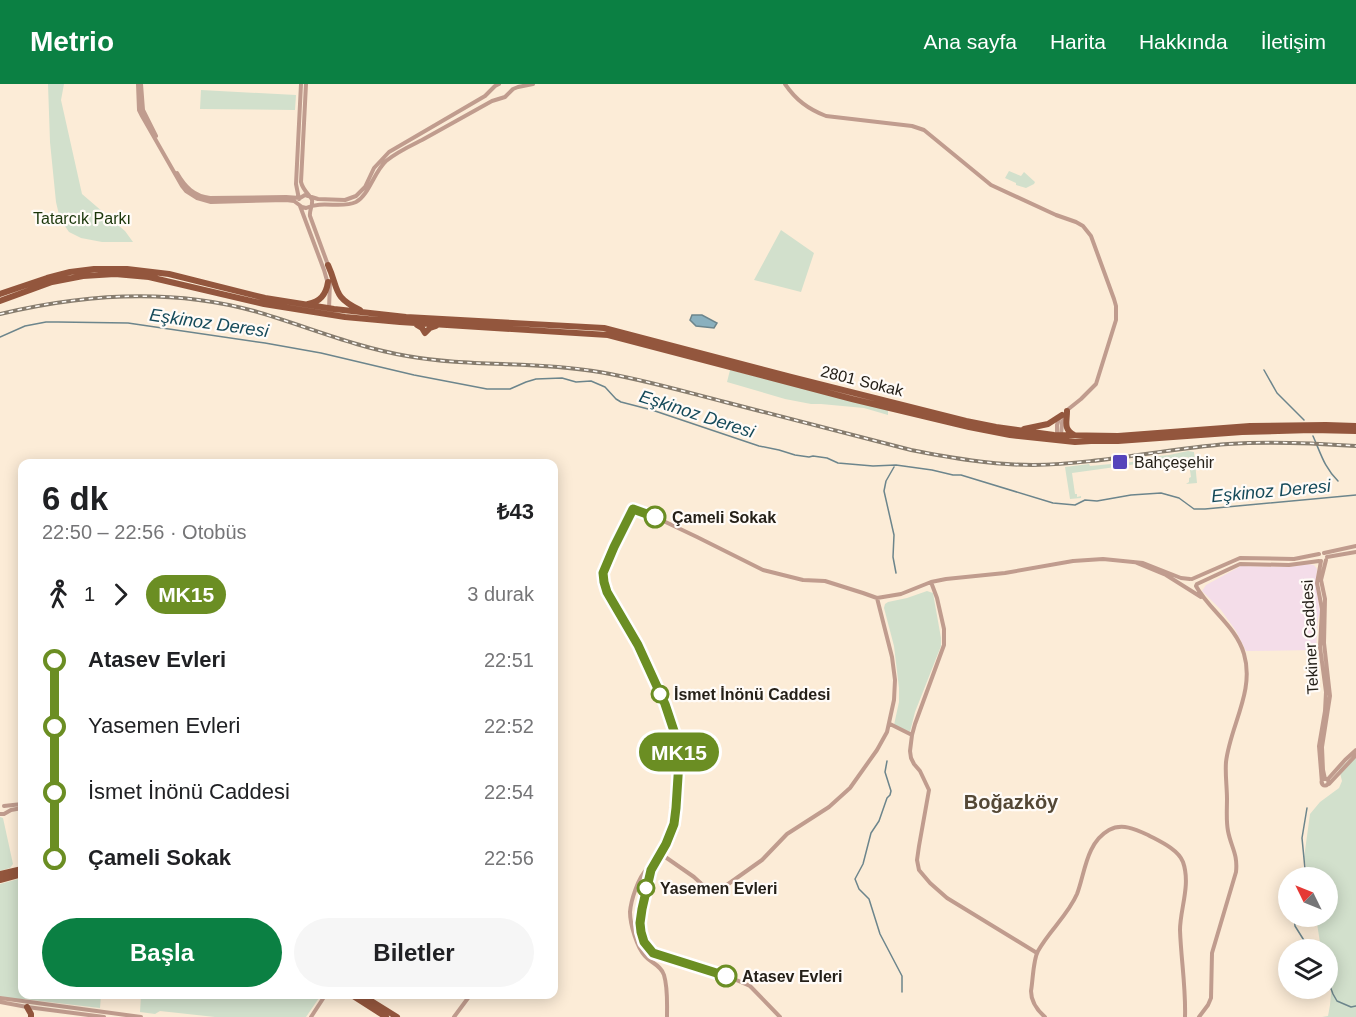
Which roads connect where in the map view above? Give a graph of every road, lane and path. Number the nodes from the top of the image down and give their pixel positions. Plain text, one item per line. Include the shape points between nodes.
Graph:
1 (139, 84) edge
2 (301, 84) edge
3 (306, 84) edge
4 (501, 84) edge
5 (532, 84) edge
6 (786, 84) edge
7 (296, 184) junction
8 (309, 196) junction
9 (286, 197) junction
10 (300, 198) junction
11 (299, 204) junction
12 (311, 205) junction
13 (328, 265) junction
14 (328, 282) junction
15 (0, 294) edge
16 (0, 301) edge
17 (301, 304) junction
18 (279, 306) junction
19 (328, 309) junction
20 (366, 313) junction
21 (335, 315) junction
22 (390, 321) junction
23 (426, 321) junction
24 (455, 325) junction
25 (1066, 412) junction
26 (1326, 424) junction
27 (1356, 426) edge
28 (1312, 430) junction
29 (1356, 431) edge
30 (1012, 433) junction
31 (1078, 436) junction
32 (1059, 437) junction
33 (1356, 546) edge
34 (1356, 552) edge
35 (1323, 558) junction
36 (1136, 563) junction
37 (1191, 579) junction
38 (931, 582) junction
39 (1196, 585) junction
40 (1188, 589) junction
41 (877, 598) junction
42 (1205, 599) junction
43 (890, 724) junction
44 (912, 735) junction
45 (1356, 750) edge
46 (1356, 755) edge
47 (1324, 771) junction
48 (1333, 772) junction
49 (1326, 781) junction
50 (2, 806) edge
51 (18, 806) edge
52 (18, 807) edge
53 (6, 813) junction
54 (0, 814) edge
55 (661, 854) junction
56 (18, 870) edge
57 (651, 870) junction
58 (0, 874) edge
59 (18, 875) edge
60 (0, 880) edge
61 (1037, 952) junction
62 (323, 999) edge
63 (358, 999) edge
64 (368, 999) edge
65 (467, 999) edge
66 (0, 1000) edge
67 (27, 1007) junction
68 (36, 1009) junction
69 (31, 1017) edge
70 (104, 1017) edge
71 (141, 1017) edge
72 (310, 1017) edge
73 (386, 1017) edge
74 (397, 1017) edge
75 (454, 1017) edge
76 (667, 1017) edge
77 (780, 1017) edge
78 (1045, 1017) edge
79 (1187, 1017) edge
80 (1198, 1017) edge

1 - 9 street via 145,115 190,190 210,198
1 - 11 street via 139,110 186,191 211,202 286,200
2 - 7 street
3 - 8 street via 301,182
4 - 8 street via 389,152 356,196 345,200
5 - 12 street via 513,89 505,97 492,100 393,156 356,202
6 - 25 street via 803,104 826,116 924,130 991,184 1087,230 1114,299 1116,320 1096,384
7 - 9 street via 294,192
7 - 10 street
8 - 10 street
8 - 12 street
9 - 10 street
10 - 11 street
11 - 12 street via 304,208
11 - 14 street
12 - 13 street via 310,216
13 - 19 street
13 - 20 main road via 340,298
14 - 17 main road via 318,300
14 - 19 street
15 - 17 main road via 70,272 127,269 169,274
16 - 18 main road via 52,282 115,274 149,277
17 - 19 main road
18 - 19 main road
18 - 21 main road
19 - 20 main road, 2801 Sokak
19 - 21 main road
20 - 23 main road, 2801 Sokak
21 - 22 main road
22 - 23 main road, 2801 Sokak
22 - 24 main road via 420,326 425,333 432,327
23 - 24 main road, 2801 Sokak
23 - 30 main road, 2801 Sokak via 604,328
24 - 30 main road, 2801 Sokak via 608,335 969,427
25 - 30 main road via 1048,424
25 - 31 main road via 1066,426
25 - 32 street
26 - 27 main road, 2801 Sokak
26 - 28 main road via 1326,428
26 - 31 main road, 2801 Sokak
28 - 29 main road, 2801 Sokak
28 - 32 main road, 2801 Sokak via 1118,441 1075,442
30 - 32 main road, 2801 Sokak
31 - 32 main road, 2801 Sokak
33 - 35 street
34 - 35 street
35 - 37 street via 1240,558
35 - 39 street via 1289,565 1240,564
35 - 47 street, Tekiner Caddesi via 1324,647 1330,696 1322,747
35 - 49 street, Tekiner Caddesi via 1317,583 1326,697 1319,746
36 - 37 street
36 - 38 street via 1073,561
36 - 40 street
37 - 39 street
37 - 40 street via 1186,582
38 - 41 street
38 - 44 street via 944,645
39 - 40 street
39 - 42 street
40 - 42 street
41 - 43 street via 895,680
41 - 55 street via 825,582 763,570 633,509 603,573 607,592 638,645 677,740 676,808 672,831
42 - 80 street via 1238,640 1244,652 1246,673 1243,701 1226,763 1228,830 1236,852 1236,872 1212,953 1211,998
43 - 44 street
43 - 55 street via 877,750 840,798 787,834 762,860 724,887 716,891 707,889
44 - 61 street via 911,758 929,790 917,861 919,870 947,898
45 - 48 street
46 - 49 street
47 - 48 street
47 - 49 street, Tekiner Caddesi
48 - 49 street
50 - 51 street
50 - 53 street via 7,808
52 - 53 street
53 - 54 street
55 - 57 street
56 - 58 main road
57 - 76 street via 644,872 630,912 644,956 661,968 665,976
57 - 77 street via 640,923 644,942 653,953 750,986
59 - 60 main road
61 - 78 street via 1031,997
61 - 79 street via 1078,892 1088,856 1099,838 1115,827 1132,828 1175,851 1183,862 1185,897 1180,929
62 - 72 street
63 - 73 main road
64 - 74 main road
65 - 75 street
66 - 67 street
66 - 71 street
67 - 68 street
67 - 69 main road
68 - 69 main road
68 - 70 street

